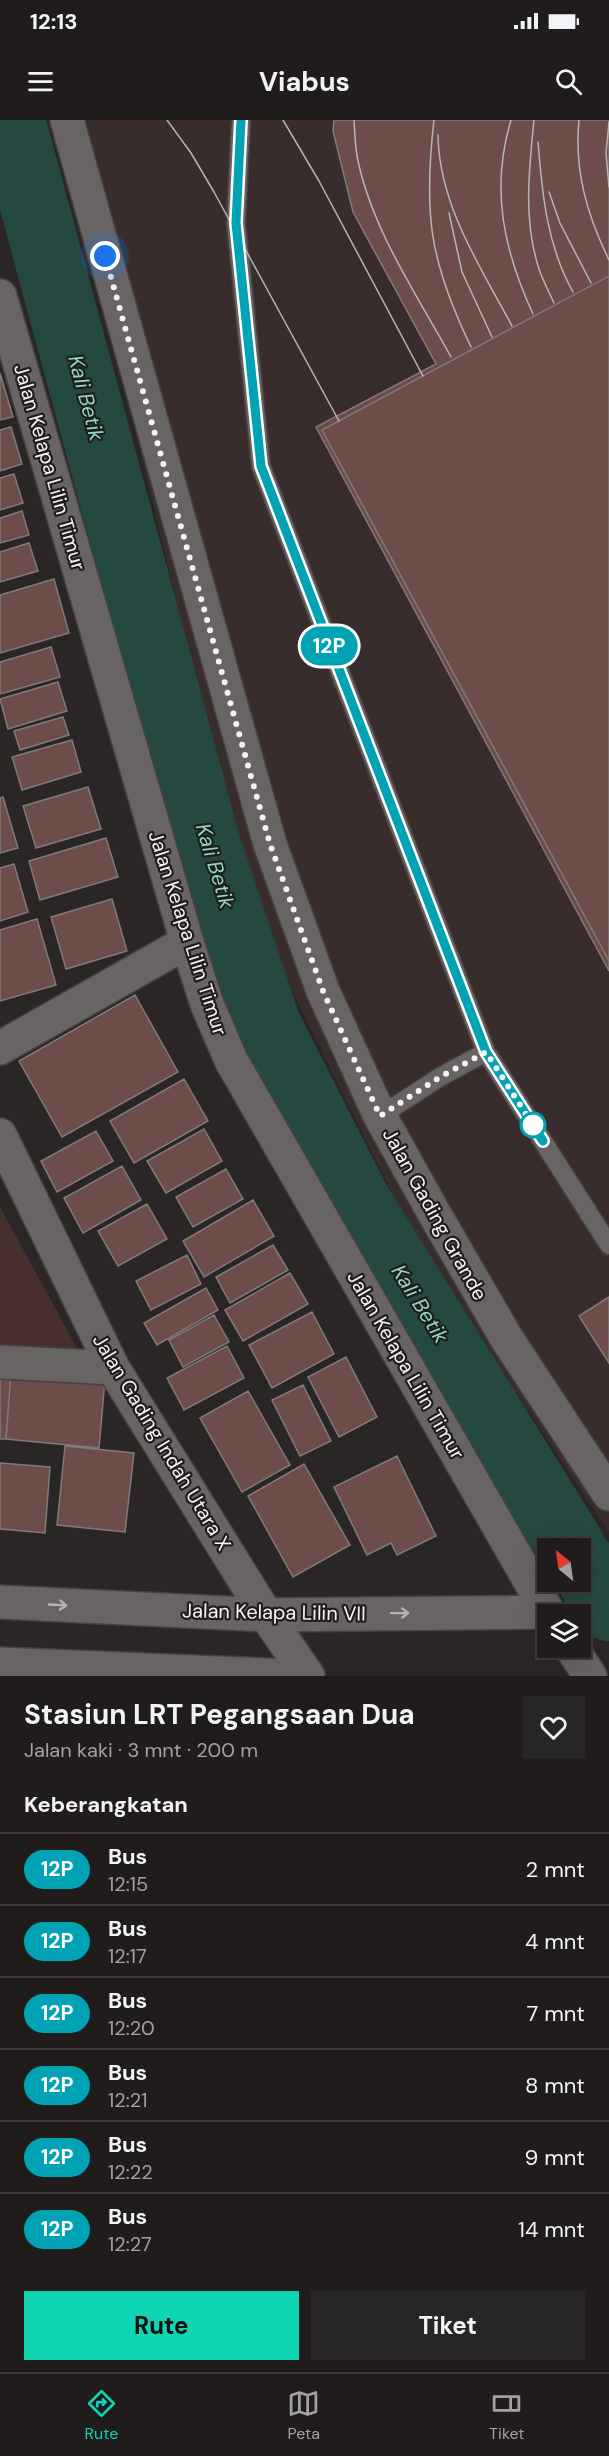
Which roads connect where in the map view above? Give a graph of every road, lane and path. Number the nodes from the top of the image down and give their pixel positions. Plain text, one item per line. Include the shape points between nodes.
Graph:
1 (67, 120) edge
2 (241, 120) edge
3 (0, 296) edge
4 (187, 942) junction
5 (0, 1048) edge
6 (486, 1052) junction
7 (380, 1116) junction
8 (0, 1135) edge
9 (609, 1245) edge
10 (0, 1362) edge
11 (113, 1368) junction
12 (609, 1494) edge
13 (0, 1602) edge
14 (543, 1604) edge
15 (537, 1613) edge
16 (266, 1615) junction
17 (578, 1658) edge
18 (0, 1664) edge
19 (68, 1671) edge
20 (289, 1676) edge
21 (308, 1676) edge
22 (590, 1676) edge

1 - 7 street, Jalan Gading Grande via 270,844 323,991
2 - 6 lane via 236,223 261,466
3 - 4 street, Jalan Kelapa Lilin Timur
4 - 5 street
4 - 14 street, Jalan Kelapa Lilin Timur via 231,1060
6 - 7 lane
6 - 9 lane
7 - 12 street, Jalan Gading Grande via 507,1339
8 - 11 street, Jalan Gading Indah Utara X
10 - 11 street
11 - 16 street, Jalan Gading Indah Utara X
13 -> 16 street, Jalan Kelapa Lilin VII
16 -> 15 street, Jalan Kelapa Lilin VII
16 - 21 street, Jalan Gading Indah Utara X
17 - 22 street
18 - 19 street
19 - 20 street

